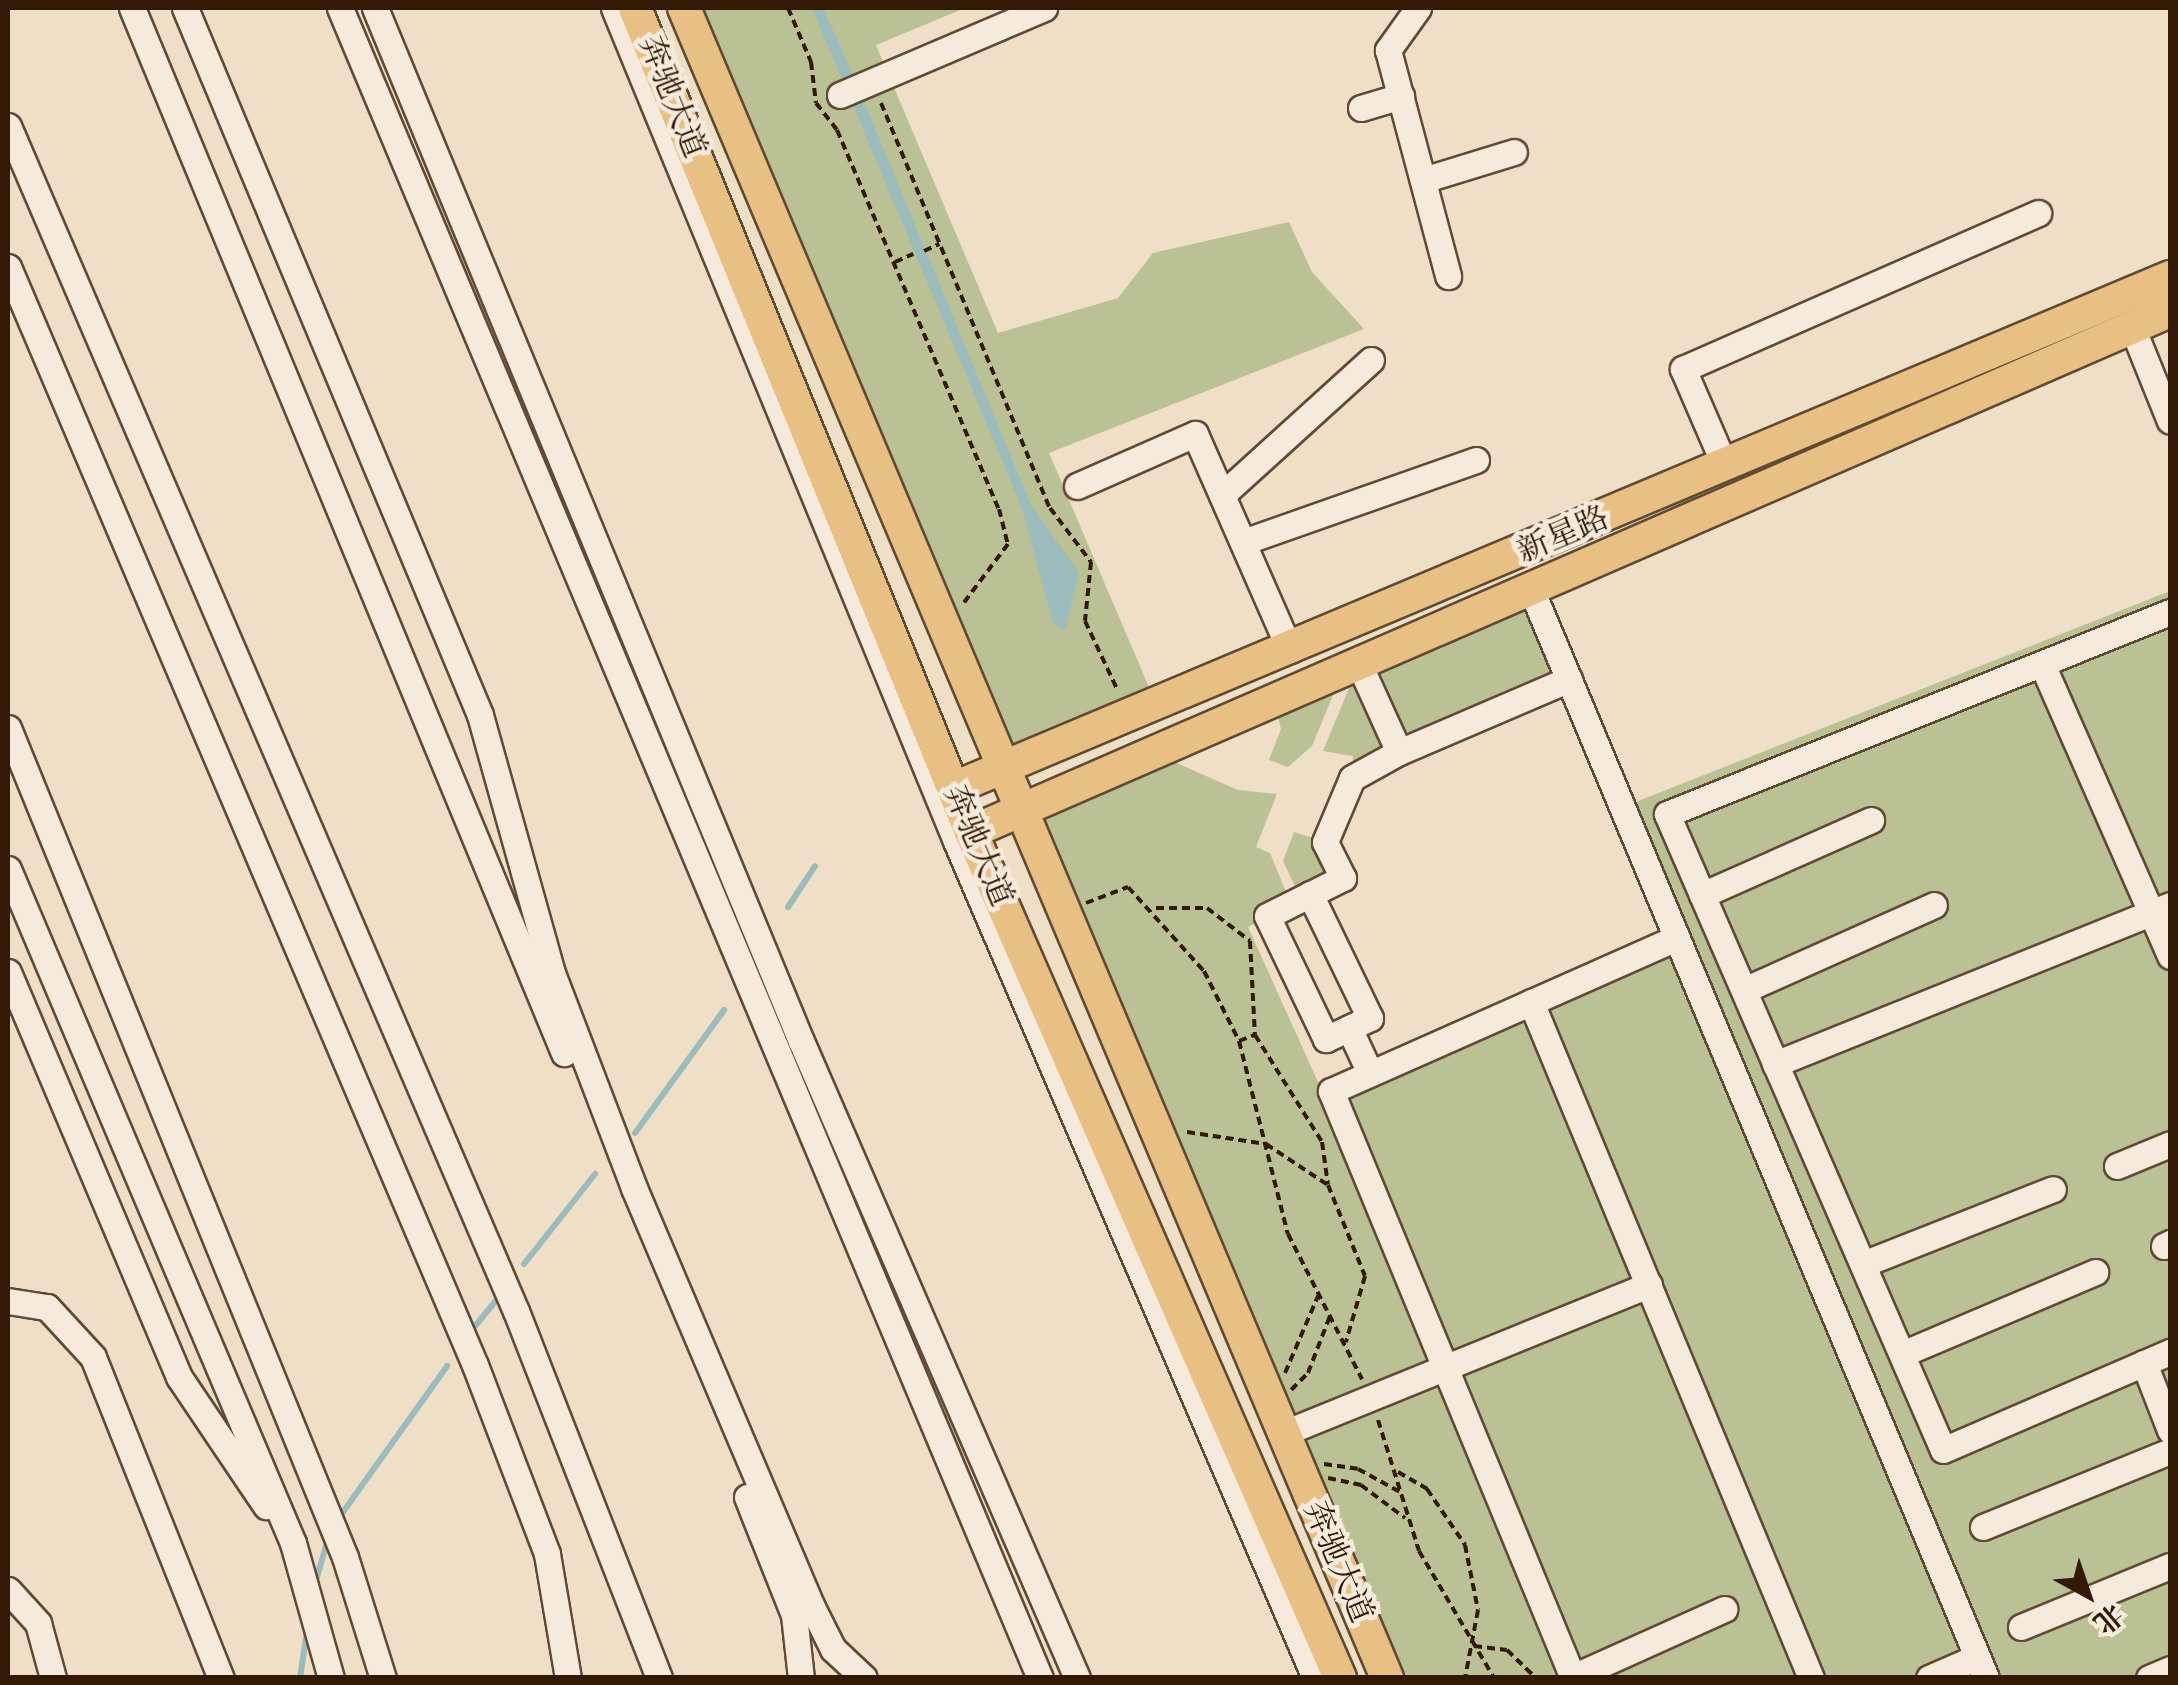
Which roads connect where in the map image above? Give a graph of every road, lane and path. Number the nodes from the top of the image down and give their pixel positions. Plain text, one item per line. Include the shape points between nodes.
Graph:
1 (132, 8) edge
2 (185, 8) edge
3 (340, 8) edge
4 (376, 8) edge
5 (614, 8) edge
6 (636, 8) edge
7 (684, 8) edge
8 (788, 8) edge
9 (1044, 8) edge
10 (1418, 8) edge
11 (882, 78) junction
12 (840, 95) dead end
13 (1400, 96) junction
14 (1361, 108) dead end
15 (8, 126) edge
16 (1514, 152) dead end
17 (1423, 180) junction
18 (2038, 213) dead end
19 (939, 244) junction
20 (924, 250) dead end
21 (914, 254) dead end
22 (894, 262) junction
23 (8, 267) edge
24 (1448, 276) dead end
25 (2170, 277) edge
26 (2170, 311) edge
27 (2132, 327) junction
28 (1372, 360) dead end
29 (2170, 421) edge
30 (1476, 460) dead end
31 (1725, 466) junction
32 (1076, 486) dead end
33 (1222, 495) junction
34 (1243, 542) junction
35 (1531, 588) junction
36 (2170, 612) edge
37 (944, 629) junction
38 (1290, 650) junction
39 (1359, 664) junction
40 (2042, 664) junction
41 (1569, 679) junction
42 (1131, 718) junction
43 (8, 728) edge
44 (1400, 752) junction
45 (1004, 772) junction
46 (941, 775) junction
47 (1020, 811) junction
48 (1871, 820) dead end
49 (971, 832) junction
50 (8, 869) edge
51 (1310, 894) junction
52 (1702, 895) junction
53 (1934, 905) dead end
54 (1156, 908) junction
55 (2161, 909) edge
56 (1062, 912) junction
57 (1677, 938) junction
58 (2170, 956) edge
59 (8, 972) edge
60 (1744, 990) junction
61 (1531, 1002) junction
62 (1349, 1028) junction
63 (1256, 1035) junction
64 (1239, 1041) junction
65 (1776, 1064) junction
66 (1370, 1073) junction
67 (1158, 1136) junction
68 (1266, 1144) junction
69 (2170, 1144) edge
70 (2118, 1166) dead end
71 (1328, 1185) junction
72 (2054, 1189) dead end
73 (1863, 1264) junction
74 (2095, 1272) dead end
75 (1649, 1285) junction
76 (1318, 1296) junction
77 (8, 1300) edge
78 (1330, 1316) junction
79 (1346, 1342) junction
80 (2170, 1352) edge
81 (1902, 1354) junction
82 (2144, 1363) junction
83 (1444, 1365) junction
84 (1368, 1397) junction
85 (1274, 1411) junction
86 (2170, 1430) edge
87 (2170, 1451) edge
88 (1398, 1472) junction
89 (1300, 1473) junction
90 (1402, 1493) junction
91 (1408, 1522) junction
92 (1983, 1527) dead end
93 (292, 1543) junction
94 (2170, 1566) edge
95 (8, 1590) edge
96 (1724, 1609) dead end
97 (2020, 1627) dead end
98 (1474, 1646) junction
99 (1982, 1667) edge
100 (2170, 1669) edge
101 (1573, 1677) edge
102 (53, 1678) edge
103 (221, 1678) edge
104 (331, 1678) edge
105 (383, 1678) edge
106 (568, 1678) edge
107 (659, 1678) edge
108 (801, 1678) edge
109 (864, 1678) edge
110 (1040, 1678) edge
111 (1077, 1678) edge
112 (1315, 1678) edge
113 (1340, 1678) edge
114 (1387, 1678) edge
115 (1466, 1678) edge
116 (1494, 1678) edge
117 (1536, 1678) edge
118 (1812, 1678) edge
119 (1929, 1678) edge
120 (2150, 1678) edge

1 - 108 street via 794,1615
2 - 109 street via 480,716 552,973 634,1188 811,1605 833,1649
3 - 110 street
4 - 111 street via 802,1041
5 - 46 street
6 - 46 main road, 奔驰大道
7 - 37 main road, 奔驰大道
8 - 22 path via 811,62 816,103 837,130
9 - 11 street
10 - 13 street via 1388,50
11 - 12 street
11 - 19 path via 881,105
13 - 14 street
13 - 17 street
15 - 107 street via 516,1311
16 - 17 street
17 - 24 street
18 - 31 street via 1683,369
19 - 20 path
19 - 42 path via 1050,508 1091,562 1096,584 1085,621
21 - 22 path
22 - 37 path via 1008,544
23 - 106 street via 475,1365 548,1554
25 - 31 main road, 新星路
26 - 27 main road, 新星路
27 - 29 street
27 - 35 main road, 新星路
28 - 33 street
30 - 34 street
31 - 38 main road, 新星路
32 - 33 street via 1195,434
33 - 34 street
34 - 38 street
35 - 39 main road, 新星路
35 - 41 street
36 - 40 street
37 - 45 main road, 奔驰大道
38 - 42 main road, 新星路
39 - 44 street
39 - 47 main road, 新星路
40 - 52 street via 1668,814
40 - 55 street
41 - 44 street
41 - 57 street
42 - 45 main road, 新星路
43 - 105 street via 346,1557
44 - 51 street via 1352,778 1325,842 1343,878
45 - 46 main road, 新星路
45 - 47 main road, 奔驰大道
46 - 49 main road, 奔驰大道
46 - 112 street
47 - 49 main road, 新星路
47 - 56 main road, 奔驰大道
48 - 52 street
49 - 113 main road, 奔驰大道
50 - 93 street
51 - 62 street via 1370,1018
51 - 62 street via 1266,916 1326,1039
52 - 60 street
53 - 60 street
54 - 56 path via 1128,886
54 - 63 path via 1207,908 1250,942
54 - 64 path via 1204,971
55 - 58 street
55 - 65 street
56 - 67 main road, 奔驰大道
57 - 61 street
57 - 99 street
59 - 93 street via 179,1378
60 - 65 street
61 - 66 street
61 - 75 street
62 - 66 street
63 - 64 path
63 - 71 path via 1322,1142
64 - 68 path
65 - 73 street
66 - 83 street via 1330,1090
67 - 68 path via 1210,1129
67 - 85 main road, 奔驰大道
68 - 71 path
68 - 76 path via 1288,1234
69 - 70 street
71 - 79 path via 1365,1276
72 - 73 street
73 - 81 street
74 - 81 street
75 - 83 street
75 - 118 street
76 - 78 path
76 - 85 path
77 - 103 street via 47,1307 93,1358
78 - 79 path
78 - 85 path via 1308,1374
79 - 84 path
80 - 82 street
81 - 82 street via 1943,1450
82 - 86 street
83 - 84 street
83 - 101 street
84 - 85 street
84 - 88 path
85 - 89 main road, 奔驰大道
87 - 92 street
88 - 90 path
88 - 98 path via 1427,1489 1466,1545
89 - 90 path via 1340,1464
89 - 91 path via 1361,1484
89 - 114 main road, 奔驰大道
90 - 91 path
91 - 98 path via 1435,1586
93 - 104 street via 318,1609
94 - 97 street
95 - 102 street via 38,1622
96 - 101 street
98 - 115 path
98 - 116 path
98 - 117 path via 1507,1650
99 - 119 street
100 - 120 street

